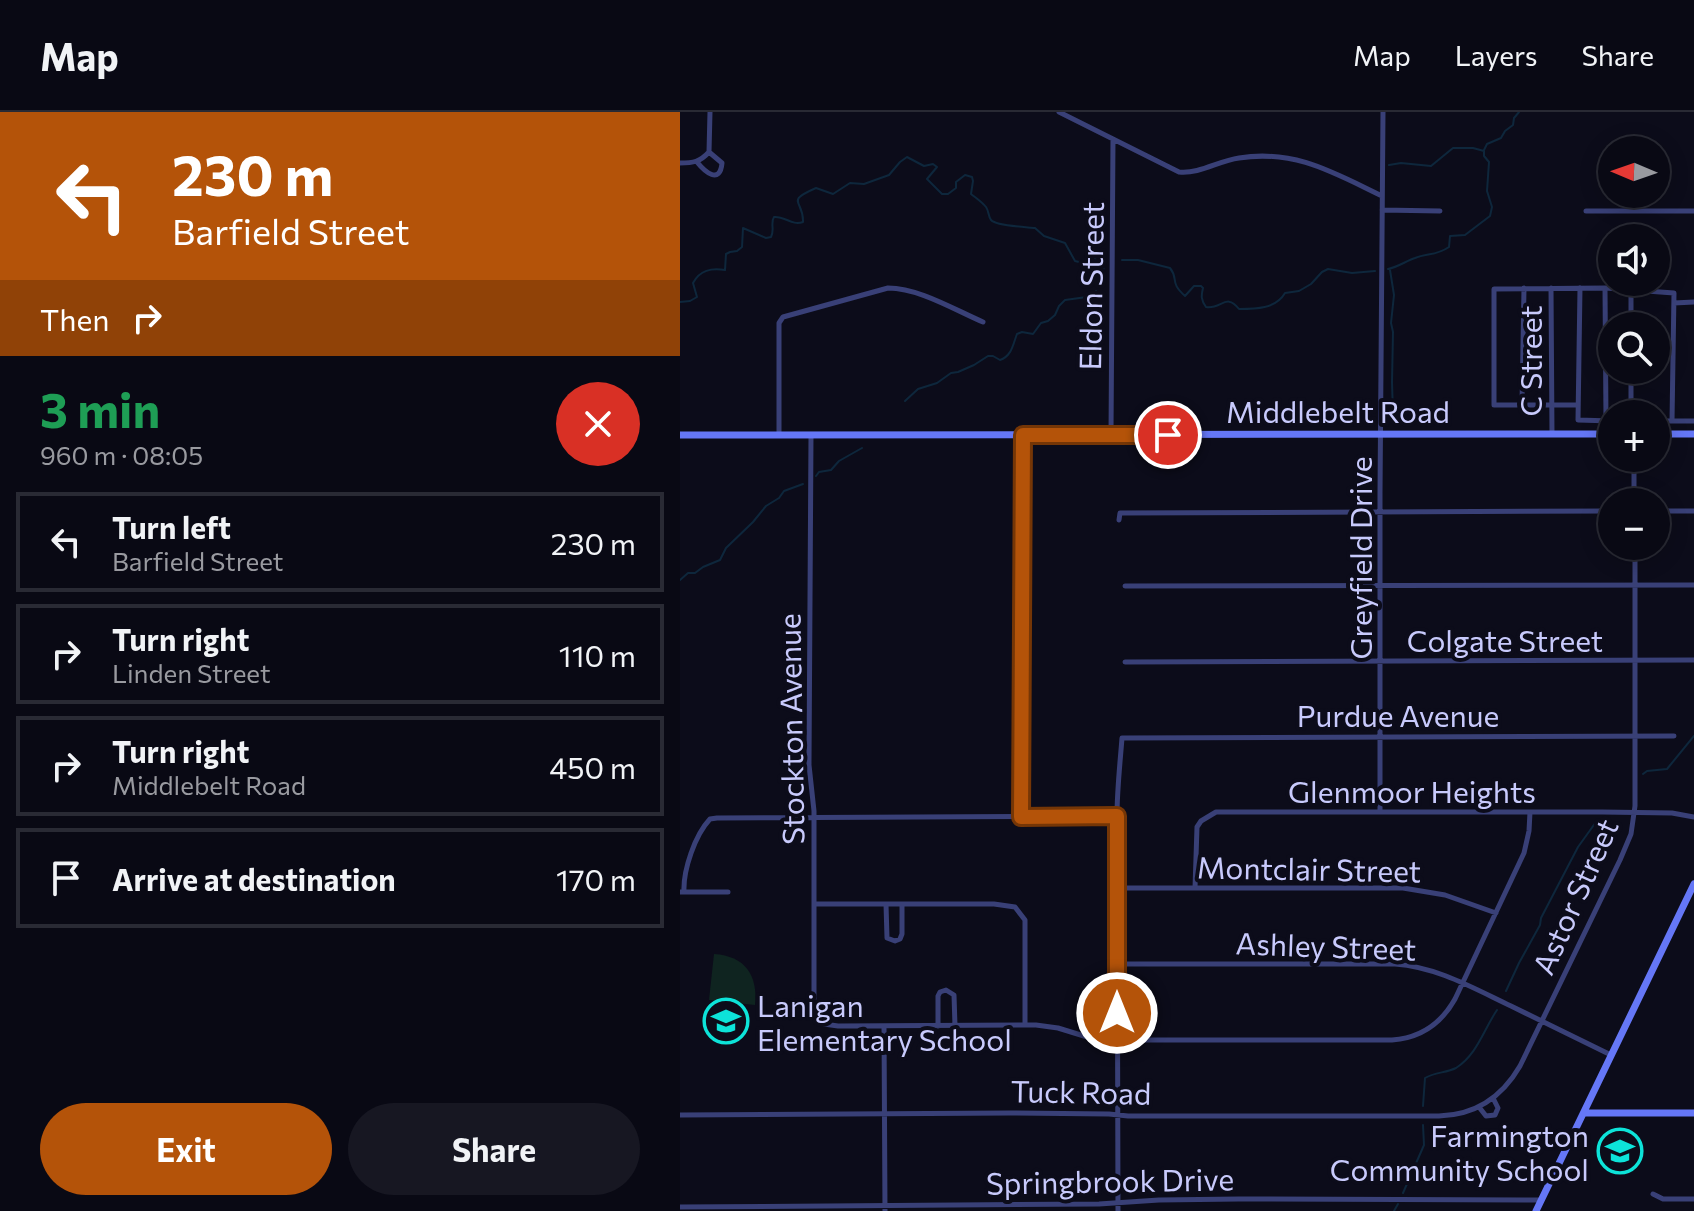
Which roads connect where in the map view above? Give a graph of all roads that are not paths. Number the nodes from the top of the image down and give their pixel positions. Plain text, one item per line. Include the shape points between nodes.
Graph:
1 (710, 112) edge
2 (1059, 112) edge
3 (1383, 112) edge
4 (1113, 139) junction
5 (709, 152) junction
6 (697, 162) junction
7 (680, 163) edge
8 (1382, 196) junction
9 (1382, 210) junction
10 (1440, 211) dead end
11 (1586, 211) dead end
12 (1694, 211) edge
13 (1524, 288) junction
14 (1551, 288) junction
15 (1580, 288) junction
16 (1598, 288) edge
17 (1670, 293) edge
18 (1605, 296) edge
19 (1694, 302) edge
20 (1674, 303) junction
21 (983, 322) dead end
22 (1608, 400) edge
23 (1522, 405) junction
24 (1551, 405) junction
25 (1578, 405) junction
26 (1598, 421) edge
27 (1672, 421) joint
28 (1694, 421) edge
29 (779, 434) junction
30 (1111, 434) junction
31 (1552, 434) junction
32 (1598, 434) edge
33 (1670, 434) edge
34 (1694, 434) edge
35 (680, 435) edge
36 (811, 435) junction
37 (1023, 435) junction
38 (1380, 435) junction
39 (1380, 511) junction
40 (1598, 511) edge
41 (1670, 511) edge
42 (1694, 511) edge
43 (1119, 520) dead end
44 (1635, 560) edge
45 (1634, 585) junction
46 (1694, 585) edge
47 (1125, 586) dead end
48 (1381, 586) junction
49 (1635, 660) junction
50 (1694, 660) edge
51 (1381, 661) junction
52 (1125, 662) dead end
53 (1381, 736) junction
54 (1635, 736) junction
55 (1674, 736) dead end
56 (1380, 812) junction
57 (1530, 812) junction
58 (1634, 813) junction
59 (1117, 816) junction
60 (814, 817) junction
61 (1021, 817) junction
62 (1694, 817) edge
63 (1694, 884) edge
64 (1117, 888) junction
65 (1195, 888) junction
66 (682, 892) edge
67 (728, 892) dead end
68 (814, 904) junction
69 (886, 904) junction
70 (902, 904) junction
71 (1496, 913) junction
72 (1117, 964) junction
73 (1462, 983) junction
74 (1542, 1021) junction
75 (1025, 1025) junction
76 (884, 1026) junction
77 (938, 1026) junction
78 (955, 1026) junction
79 (1117, 1040) junction
80 (1611, 1055) junction
81 (1493, 1098) junction
82 (1479, 1107) junction
83 (1584, 1113) junction
84 (1694, 1113) edge
85 (885, 1114) junction
86 (680, 1115) edge
87 (1117, 1115) junction
88 (1653, 1194) dead end
89 (1694, 1199) edge
90 (1542, 1200) junction
91 (1117, 1202) junction
92 (680, 1207) edge
93 (885, 1209) edge
94 (1118, 1211) edge
95 (1536, 1211) edge

1 - 5 street
2 - 4 street
3 - 8 street, Greyfield Drive
4 - 8 street via 1183,172 1236,158 1293,158
4 - 30 street, Eldon Street
5 - 6 street
5 - 6 street via 722,163 717,174
6 - 7 street
8 - 9 street, Greyfield Drive
9 - 10 street
9 - 38 street, Greyfield Drive
11 - 12 street
13 - 14 street
13 - 23 street
13 - 23 street via 1494,289 1494,405
14 - 15 street
14 - 24 street, C Street
15 - 16 street
15 - 25 street
17 - 20 street
18 - 22 street
19 - 20 street
20 - 27 street
21 - 29 street via 900,288 783,317
23 - 24 street
24 - 25 street
24 - 31 street, C Street
25 - 26 street via 1578,420
27 - 28 street
29 - 35 street, Middlebelt Road
29 - 36 street, Middlebelt Road
30 - 37 street, Middlebelt Road
30 - 38 street, Middlebelt Road
31 - 32 street, Middlebelt Road
31 - 38 street, Middlebelt Road
33 - 34 street
36 - 37 street, Middlebelt Road
36 - 60 street, Stockton Avenue via 809,765
37 - 61 street
38 - 39 street, Greyfield Drive
39 - 40 street
39 - 43 street via 1125,512
39 - 48 street, Greyfield Drive
41 - 42 street
44 - 45 street, Astor Street
45 - 46 street
45 - 48 street
45 - 49 street, Astor Street
47 - 48 street
48 - 51 street, Greyfield Drive
49 - 50 street, Colgate Street
49 - 51 street, Colgate Street
49 - 54 street, Astor Street
51 - 52 street, Colgate Street
51 - 53 street, Greyfield Drive
53 - 54 street, Purdue Avenue
53 - 56 street, Greyfield Drive
53 - 59 street, Purdue Avenue via 1122,738
54 - 55 street, Purdue Avenue
54 - 58 street, Astor Street
56 - 57 street, Glenmoor Heights
56 - 65 street, Glenmoor Heights via 1208,815 1197,827
57 - 58 street, Glenmoor Heights
57 - 71 street via 1524,853
58 - 62 street, Glenmoor Heights
58 - 74 street, Astor Street via 1626,847
59 - 61 street
59 - 64 street
60 - 61 street
60 - 66 street via 710,819 686,868
60 - 68 street, Stockton Avenue
63 - 80 street
64 - 65 street, Montclair Street
64 - 72 street
65 - 71 street, Montclair Street via 1418,890
66 - 67 street
68 - 69 street
68 - 76 street, Stockton Avenue via 814,1000 820,1022
69 - 70 street
69 - 70 street via 887,938 895,941 902,934
70 - 75 street via 1015,907 1025,920
71 - 73 street
72 - 73 street, Ashley Street via 1395,964 1429,969
72 - 79 street
73 - 74 street, Ashley Street
73 - 79 street via 1440,1020 1404,1039
74 - 80 street, Ashley Street
74 - 81 street, Tuck Road via 1509,1083
75 - 78 street
75 - 79 street
76 - 77 street
76 - 85 street
77 - 78 street
77 - 78 street via 938,996 946,990 954,995
79 - 87 street
80 - 83 street
81 - 82 street, Tuck Road
81 - 82 street, Tuck Road via 1495,1115 1486,1116
82 - 87 street, Tuck Road via 1439,1116
83 - 84 street
83 - 90 street
85 - 86 street, Tuck Road
85 - 87 street, Tuck Road
85 - 93 street
87 - 91 street
88 - 89 street
90 - 91 street, Springbrook Drive
90 - 95 street
91 - 93 street, Springbrook Drive
91 - 94 street
92 - 93 street, Springbrook Drive

